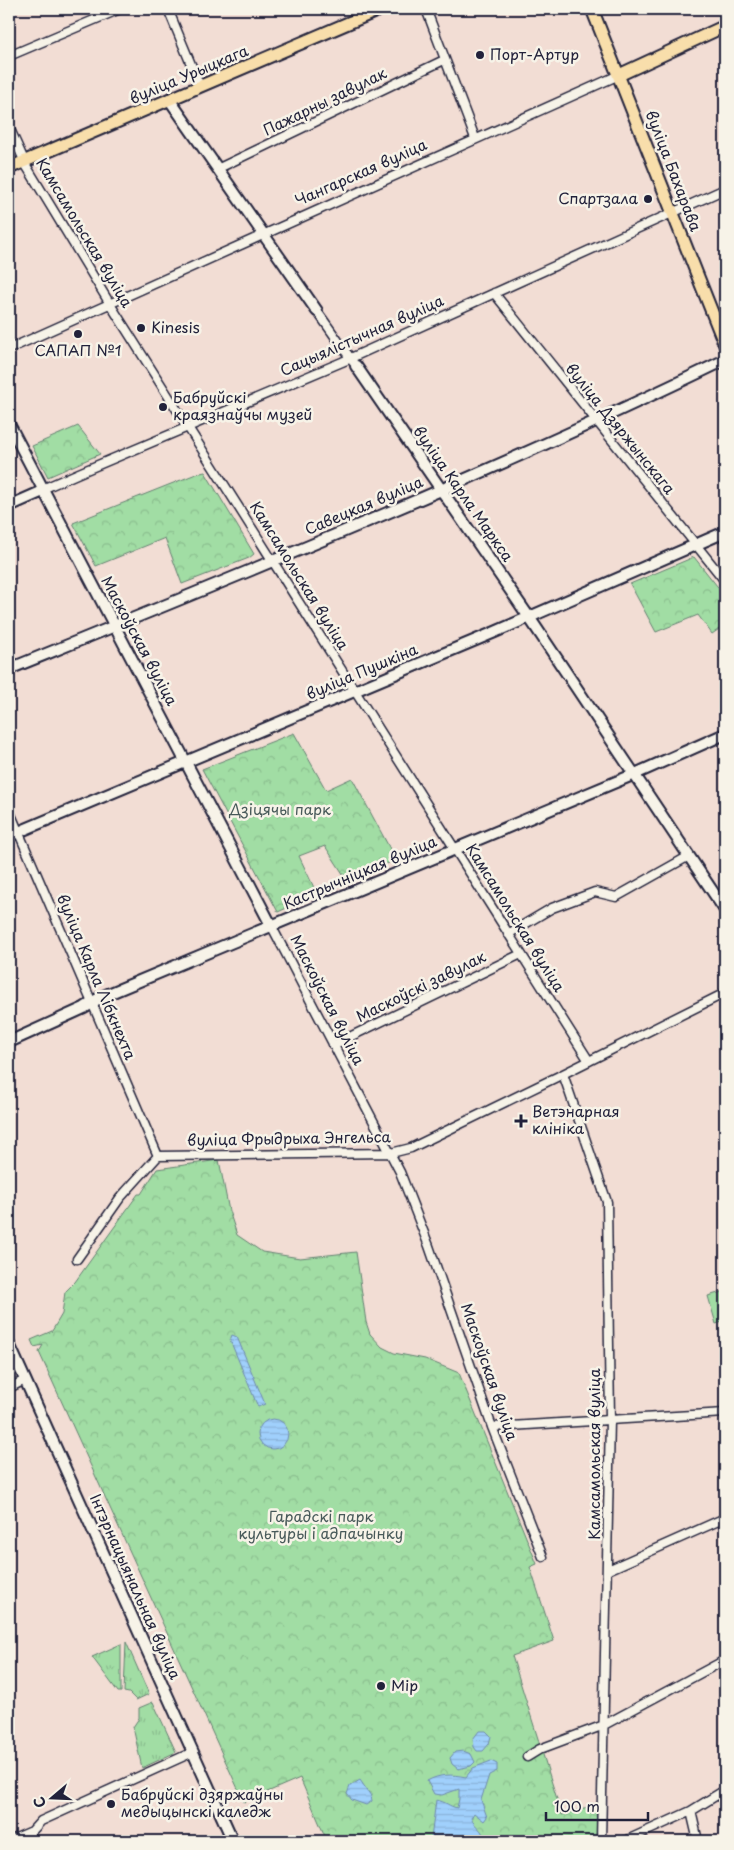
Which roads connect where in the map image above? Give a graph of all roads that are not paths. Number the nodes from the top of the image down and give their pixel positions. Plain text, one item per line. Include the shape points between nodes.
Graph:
1 (120, 9) edge
2 (168, 9) edge
3 (382, 9) edge
4 (426, 9) edge
5 (592, 9) edge
6 (725, 26) edge
7 (9, 56) edge
8 (444, 60) junction
9 (619, 75) junction
10 (200, 86) junction
11 (170, 99) junction
12 (9, 126) edge
13 (475, 138) junction
14 (24, 161) junction
15 (9, 168) edge
16 (217, 169) junction
17 (725, 189) edge
18 (672, 212) junction
19 (263, 234) junction
20 (494, 293) junction
21 (110, 304) junction
22 (317, 311) joint
23 (725, 345) edge
24 (9, 349) edge
25 (725, 360) edge
26 (353, 362) junction
27 (596, 421) junction
28 (9, 424) edge
29 (188, 427) junction
30 (441, 490) junction
31 (43, 492) junction
32 (9, 506) edge
33 (725, 532) edge
34 (696, 545) junction
35 (274, 561) junction
36 (725, 581) edge
37 (530, 618) junction
38 (114, 626) junction
39 (9, 669) edge
40 (355, 691) junction
41 (725, 734) edge
42 (185, 762) junction
43 (635, 774) junction
44 (9, 810) edge
45 (13, 834) edge
46 (455, 849) junction
47 (689, 856) junction
48 (725, 910) edge
49 (272, 927) junction
50 (508, 934) junction
51 (521, 954) junction
52 (725, 992) edge
53 (92, 1002) junction
54 (9, 1042) edge
55 (332, 1045) junction
56 (589, 1061) junction
57 (563, 1074) junction
58 (391, 1153) junction
59 (158, 1156) junction
60 (77, 1260) dead end
61 (9, 1344) edge
62 (25, 1380) junction
63 (9, 1388) edge
64 (725, 1413) edge
65 (610, 1420) junction
66 (492, 1428) junction
67 (725, 1518) edge
68 (543, 1557) dead end
69 (608, 1570) junction
70 (725, 1660) edge
71 (604, 1724) junction
72 (193, 1752) junction
73 (526, 1757) dead end
74 (725, 1790) edge
75 (691, 1811) junction
76 (9, 1841) edge
77 (233, 1841) edge
78 (601, 1841) edge
79 (624, 1841) edge
80 (698, 1841) edge

1 - 7 street
2 - 10 street
3 - 10 main road, вуліца Урыцкага
4 - 8 street
5 - 9 main road, вуліца Бахарава
6 - 9 main road, Чангарская вуліца
8 - 13 street
8 - 16 street, Пажарны завулак
9 - 13 street, Чангарская вуліца
9 - 18 main road, вуліца Бахарава
10 - 11 main road, вуліца Урыцкага
11 - 14 main road, вуліца Урыцкага
11 - 16 main road, вуліца Карла Маркса
12 - 14 street, Камсамольская вуліца
13 - 19 street, Чангарская вуліца
14 - 15 main road, вуліца Урыцкага
14 - 21 street, Камсамольская вуліца
16 - 19 main road, вуліца Карла Маркса
17 - 18 street, Сацыялістычная вуліца
18 - 20 street, Сацыялістычная вуліца
18 - 23 main road, вуліца Бахарава
19 - 21 street, Чангарская вуліца
19 - 22 main road, вуліца Карла Маркса
20 - 26 street, Сацыялістычная вуліца
20 - 27 street, вуліца Дзяржынскага
21 - 24 street, Чангарская вуліца
21 - 29 street, Камсамольская вуліца
22 - 26 street, вуліца Карла Маркса
25 - 27 main road, Савецкая вуліца
26 - 29 street, Сацыялістычная вуліца
26 - 30 main road, вуліца Карла Маркса
27 - 30 main road, Савецкая вуліца
27 - 34 street, вуліца Дзяржынскага
28 - 31 main road, Маскоўская вуліца
29 - 31 street, Сацыялістычная вуліца via 79,473
29 - 35 street, Камсамольская вуліца
30 - 35 main road, Савецкая вуліца
30 - 37 main road, вуліца Карла Маркса
31 - 32 main road, Сацыялістычная вуліца
31 - 38 main road, Маскоўская вуліца
33 - 34 main road, вуліца Пушкіна
34 - 36 street, вуліца Дзяржынскага
34 - 37 main road, вуліца Пушкіна
35 - 38 main road, Савецкая вуліца
35 - 40 street, Камсамольская вуліца
37 - 40 main road, вуліца Пушкіна
37 - 43 main road, вуліца Карла Маркса
38 - 39 main road, Савецкая вуліца
38 - 42 main road, Маскоўская вуліца
40 - 42 main road, вуліца Пушкіна
40 - 46 street, Камсамольская вуліца
41 - 43 main road, Кастрычніцкая вуліца
42 - 45 main road, вуліца Пушкіна
42 - 49 main road, Маскоўская вуліца
43 - 46 main road, Кастрычніцкая вуліца
43 - 47 main road, вуліца Карла Маркса
44 - 45 street, вуліца Карла Лібкнехта
45 - 53 street, вуліца Карла Лібкнехта
46 - 49 main road, Кастрычніцкая вуліца
46 - 50 street, Камсамольская вуліца
47 - 48 main road, вуліца Карла Маркса
47 - 50 street via 616,898 595,892 552,908
49 - 53 main road, Кастрычніцкая вуліца
49 - 55 street, Маскоўская вуліца
50 - 51 street, Камсамольская вуліца
51 - 55 street, Маскоўскі завулак
51 - 56 street, Камсамольская вуліца
52 - 56 street, вуліца Фрыдрыха Энгельса
53 - 54 main road, Кастрычніцкая вуліца
53 - 59 street, вуліца Карла Лібкнехта
55 - 58 street, Маскоўская вуліца
56 - 57 street, вуліца Фрыдрыха Энгельса
57 - 58 street, вуліца Фрыдрыха Энгельса via 411,1148
57 - 65 street, Камсамольская вуліца via 607,1202
58 - 59 street, вуліца Фрыдрыха Энгельса
58 - 66 street, Маскоўская вуліца via 411,1197
59 - 60 street via 120,1198
61 - 62 main road, Інтэрнацыянальная вуліца
62 - 63 street
62 - 72 main road, Інтэрнацыянальная вуліца
64 - 65 street
65 - 66 street
65 - 69 street, Камсамольская вуліца
66 - 68 street, Маскоўская вуліца
67 - 69 street
69 - 71 street, Камсамольская вуліца
70 - 71 street
71 - 73 street
71 - 78 street, Камсамольская вуліца
72 - 76 street via 41,1821 32,1831
72 - 77 main road, Інтэрнацыянальная вуліца
74 - 75 street
75 - 79 street
75 - 80 street

